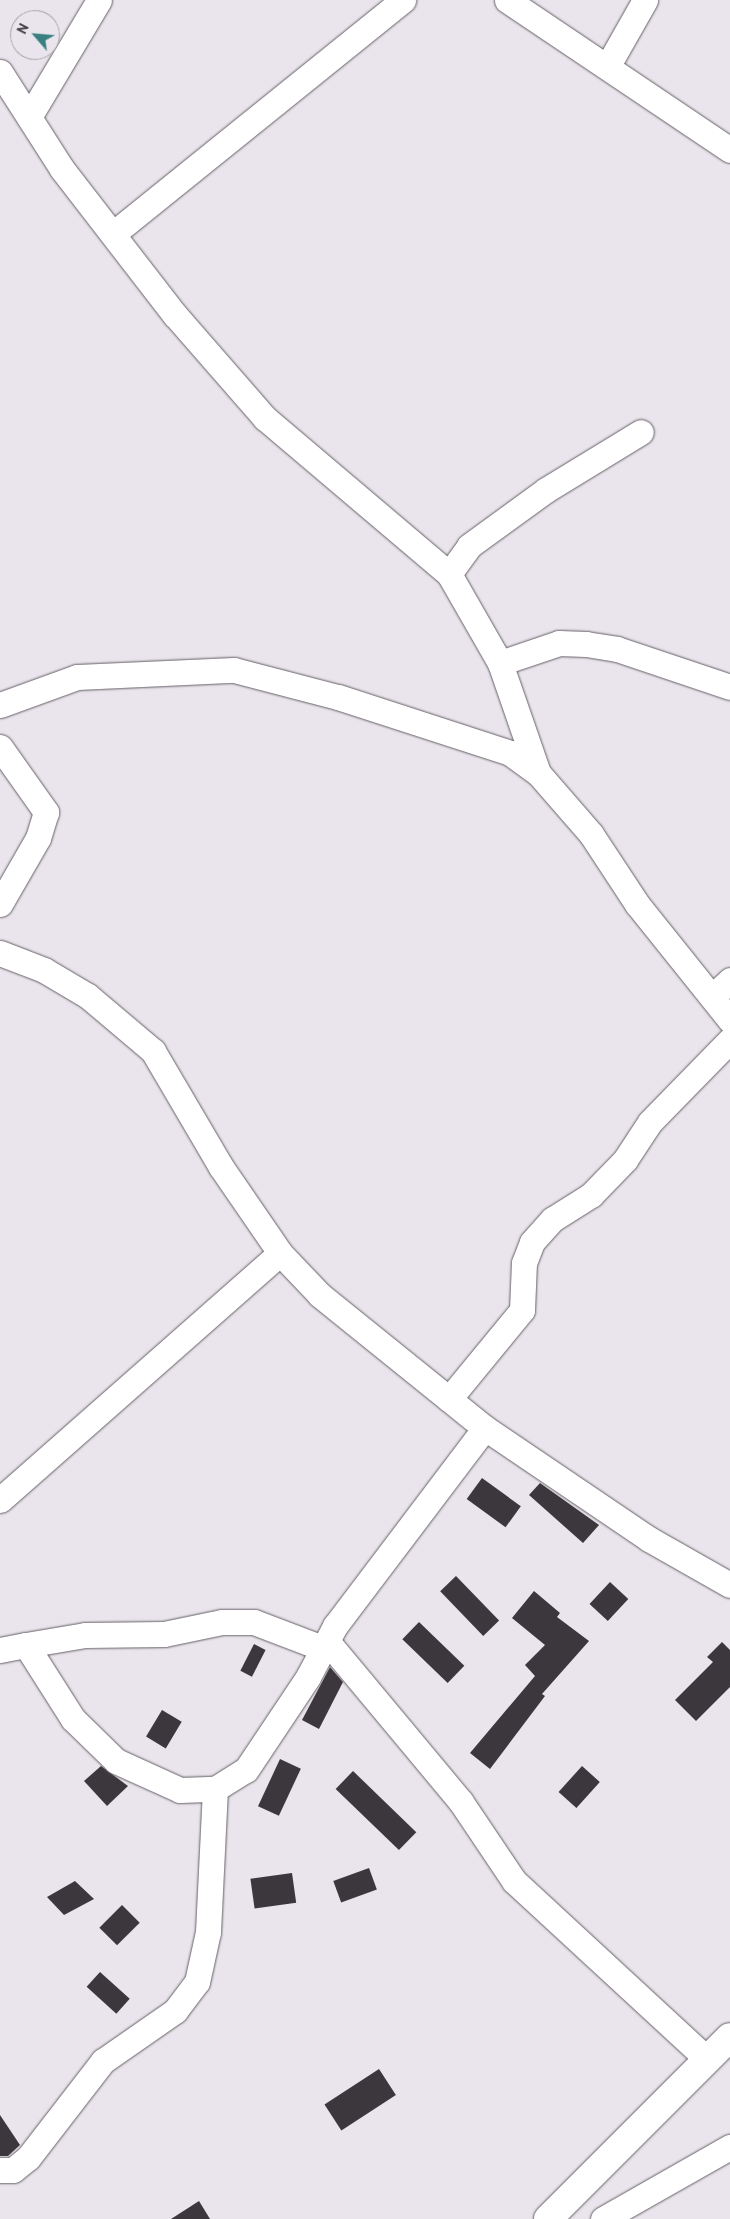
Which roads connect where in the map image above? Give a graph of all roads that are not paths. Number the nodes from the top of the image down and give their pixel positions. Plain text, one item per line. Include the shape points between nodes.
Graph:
1 (99, 0) edge
2 (403, 0) edge
3 (507, 0) edge
4 (645, 0) edge
5 (607, 67) junction
6 (0, 72) edge
7 (29, 117) junction
8 (730, 150) edge
9 (113, 234) junction
10 (641, 432) dead end
11 (449, 574) junction
12 (500, 663) junction
13 (730, 687) edge
14 (0, 705) edge
15 (0, 747) edge
16 (538, 773) junction
17 (0, 904) edge
18 (0, 953) edge
19 (730, 980) edge
20 (712, 996) junction
21 (730, 1020) edge
22 (730, 1040) edge
23 (280, 1253) junction
24 (448, 1399) junction
25 (485, 1428) junction
26 (0, 1500) edge
27 (730, 1585) edge
28 (324, 1644) junction
29 (26, 1645) junction
30 (0, 1650) edge
31 (215, 1789) junction
32 (730, 2037) edge
33 (707, 2059) junction
34 (730, 2147) edge
35 (0, 2170) edge
36 (633, 2212) edge
37 (548, 2219) edge
38 (603, 2219) edge

1 - 7 street
2 - 9 street
3 - 5 street
4 - 5 street
5 - 8 street
6 - 7 street
7 - 9 street
9 - 11 street via 175,315 265,418
10 - 11 street via 546,490 469,546
11 - 12 street
12 - 13 street via 559,643 586,644 617,649
12 - 16 street
14 - 16 street via 77,677 234,670 338,697 510,753
15 - 17 street via 46,812 38,838
16 - 20 street via 591,834 637,904
18 - 23 street via 44,970 88,996 153,1052 222,1167
19 - 20 street
20 - 21 street
22 - 24 street via 650,1122 625,1160 591,1195 553,1219 532,1242 524,1263 522,1310
23 - 24 street via 320,1295
23 - 26 street
24 - 25 street
25 - 27 street via 649,1539
25 - 28 street
28 - 29 street via 254,1622 222,1622 164,1634 85,1635
28 - 31 street via 308,1677 246,1770
28 - 33 street via 460,1802 514,1881
29 - 30 street
29 - 31 street via 73,1718 116,1761 142,1776 180,1790
31 - 35 street via 208,1932 197,1982 175,2012 103,2060 28,2158 13,2170
32 - 33 main road
33 - 37 main road
34 - 36 street
36 - 38 street

